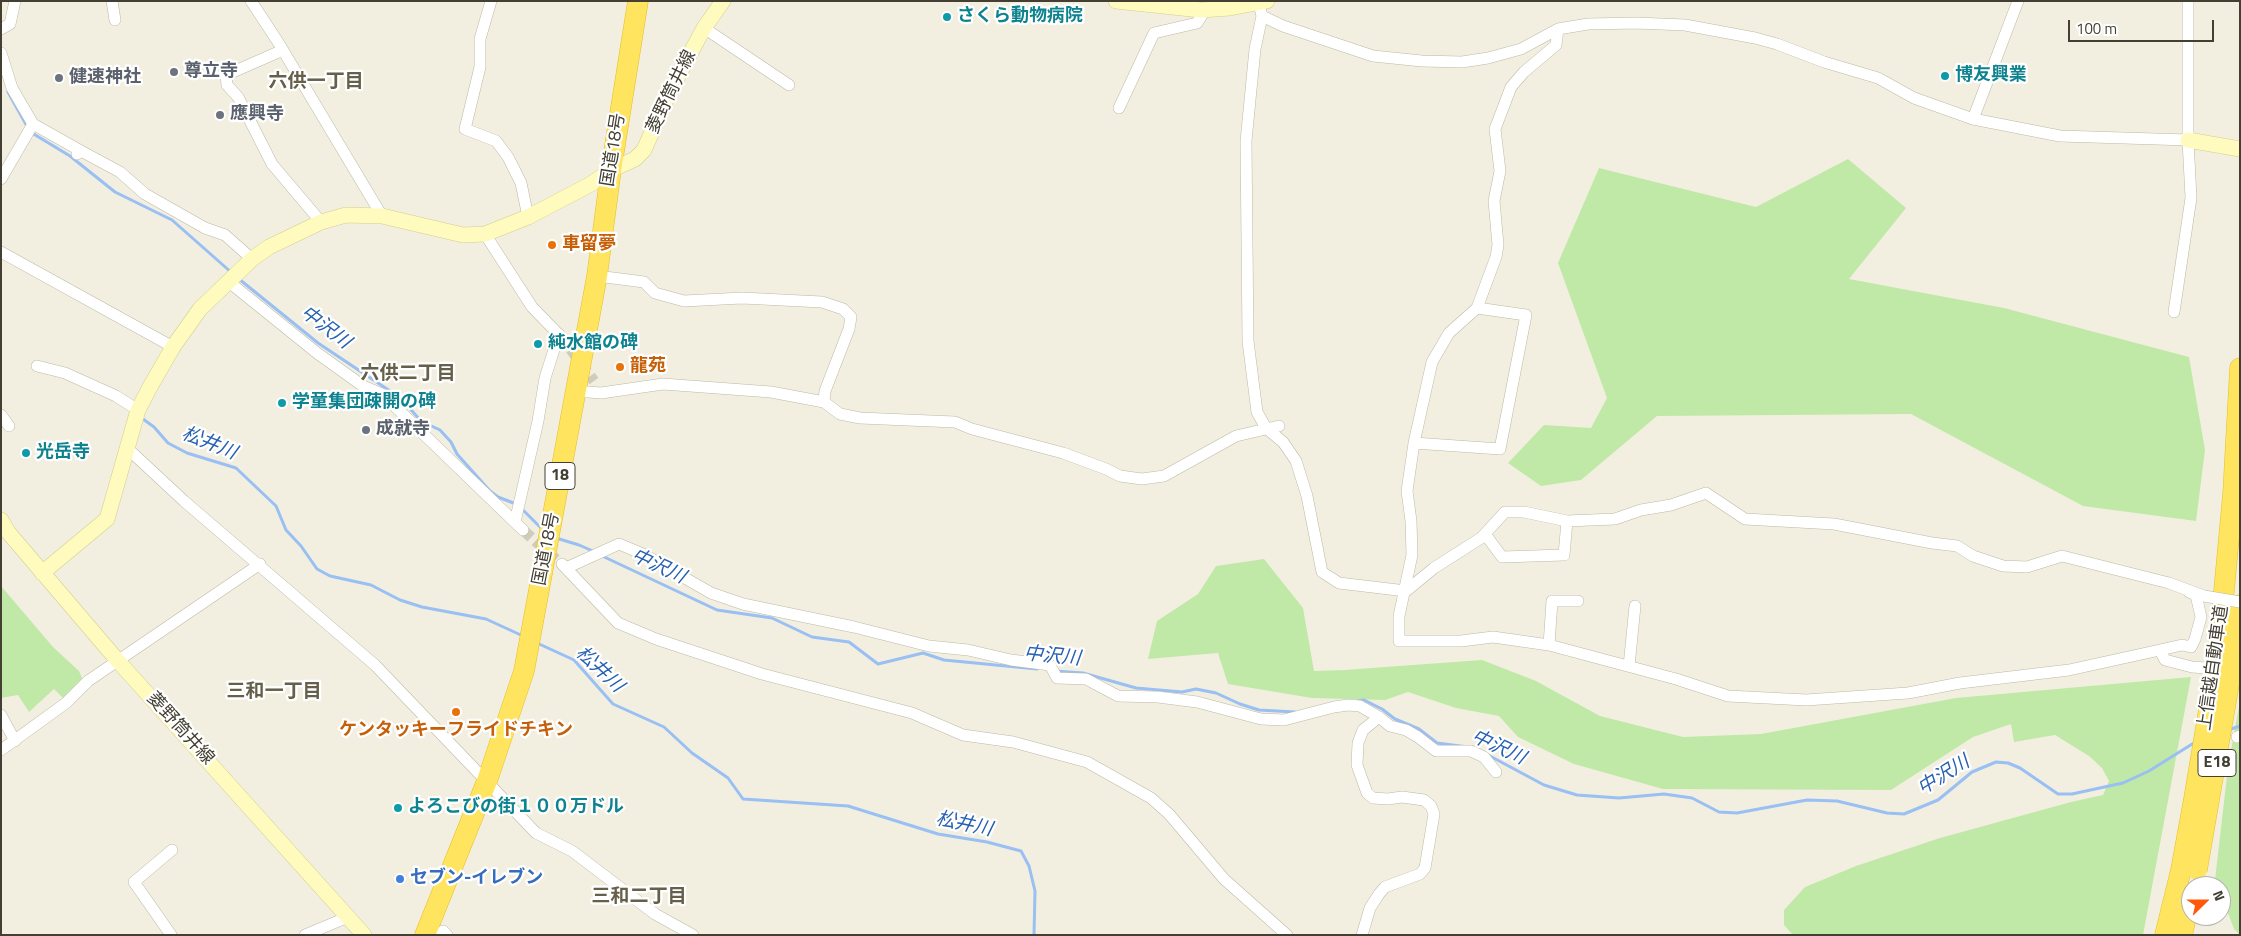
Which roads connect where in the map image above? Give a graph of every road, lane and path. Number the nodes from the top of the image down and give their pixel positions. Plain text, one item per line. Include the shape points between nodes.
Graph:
1 (15, 1) edge
2 (112, 1) edge
3 (251, 1) edge
4 (491, 1) edge
5 (638, 1) edge
6 (723, 1) edge
7 (1116, 1) edge
8 (2018, 1) edge
9 (2188, 1) edge
10 (1263, 7) edge
11 (1205, 10) junction
12 (115, 20) dead end
13 (704, 28) junction
14 (1, 29) edge
15 (1558, 29) junction
16 (283, 50) junction
17 (1, 53) edge
18 (789, 84) dead end
19 (1119, 108) dead end
20 (1973, 119) junction
21 (33, 125) junction
22 (2188, 140) junction
23 (2240, 149) edge
24 (610, 170) junction
25 (1, 179) edge
26 (382, 216) junction
27 (528, 217) junction
28 (321, 222) junction
29 (485, 234) junction
30 (1, 252) edge
31 (252, 259) junction
32 (597, 276) junction
33 (233, 278) junction
34 (1477, 308) junction
35 (2174, 312) dead end
36 (173, 347) junction
37 (38, 366) dead end
38 (2240, 368) edge
39 (594, 381) tunnel mouth
40 (576, 391) junction
41 (602, 393) junction
42 (824, 402) junction
43 (138, 412) junction
44 (1, 415) edge
45 (9, 426) dead end
46 (1279, 426) dead end
47 (1266, 428) junction
48 (1414, 442) junction
49 (127, 448) junction
50 (1, 520) edge
51 (1567, 521) junction
52 (1485, 534) junction
53 (260, 564) junction
54 (42, 573) junction
55 (2169, 583) junction
56 (1406, 591) junction
57 (1578, 601) dead end
58 (2240, 603) edge
59 (1635, 606) dead end
60 (1549, 645) junction
61 (2160, 650) junction
62 (2231, 660) edge
63 (118, 661) junction
64 (1629, 666) junction
65 (1, 715) edge
66 (1379, 717) junction
67 (15, 741) junction
68 (1, 750) edge
69 (1496, 772) dead end
70 (487, 781) junction
71 (172, 850) dead end
72 (2190, 875) edge
73 (348, 917) junction
74 (171, 935) edge
75 (305, 935) edge
76 (364, 935) edge
77 (425, 935) edge
78 (441, 935) edge
79 (446, 935) edge
80 (693, 935) edge
81 (1287, 935) edge
82 (1362, 935) edge
83 (2165, 935) edge

1 - 14 street via 10,24
2 - 12 street
3 - 16 street
4 - 27 street via 480,39 480,67 465,129 496,141 508,157 521,182
5 - 24 highway, 国道18号 / 18
6 - 13 main road, 菱野筒井線
7 - 11 main road
8 - 20 street
9 - 22 street
10 - 11 main road
10 - 15 street via 1282,26 1373,56 1422,61 1462,62 1488,58 1521,49
10 - 47 street via 1250,94 1246,179 1248,341 1257,412
11 - 19 street via 1197,23 1154,33
13 - 18 street
13 - 24 main road, 菱野筒井線 via 644,150 635,159
15 - 20 street via 1588,24 1685,25 1755,38 1878,78 1914,98
15 - 34 street via 1556,44 1511,86 1495,129 1500,171 1494,201 1498,245
16 - 26 street
16 - 28 street via 226,75 227,85 238,97 272,164
17 - 21 street via 12,88
20 - 22 street via 2060,136
21 - 25 street
21 - 31 street via 79,153 120,172 165,206 205,228 226,234
22 - 23 main road
22 - 35 street via 2191,198
24 - 27 main road, 菱野筒井線 via 591,184
24 - 32 highway, 国道18号 / 18
26 - 28 main road via 346,215
26 - 29 main road via 463,235
27 - 29 main road, 菱野筒井線
28 - 31 main road
29 - 33 street via 532,307 563,338 545,378 519,521 382,394 364,386 317,353
30 - 36 street
31 - 33 main road
32 - 40 highway, 国道18号 / 18
32 - 42 street via 644,282 655,293 684,301 742,298 822,302 843,310 851,317 849,329 825,391
33 - 36 main road via 200,309
34 - 48 street via 1449,333 1432,362
34 - 48 street via 1526,315 1500,448
36 - 43 main road
37 - 43 street via 65,373 116,396
38 - 62 highway, 上信越自動車道 / E18 via 2233,494
39 - 41 street
40 - 41 street
40 - 70 highway, 国道18号 / 18 via 524,671
41 - 42 street via 662,384 771,392
42 - 47 street via 840,414 860,418 955,422 1063,452 1120,476 1142,478 1164,476 1236,436
43 - 49 main road
44 - 45 street
46 - 47 street
47 - 56 street via 1283,442 1296,461 1307,496 1322,572 1339,583
48 - 56 street via 1407,491 1412,555
49 - 53 street
49 - 54 main road via 107,519
50 - 54 main road, 菱野筒井線
51 - 52 street via 1524,512 1505,512
51 - 52 street via 1564,555 1502,557
51 - 55 street via 1615,518 1706,493 1745,519 1834,524 1957,546 1973,556 2003,566 2027,567 2062,556
52 - 56 street
53 - 63 street
53 - 70 street via 375,664
54 - 63 main road, 菱野筒井線
55 - 58 street, bridge via 2204,596
55 - 61 street via 2196,596 2200,617 2191,647 2182,645
56 - 60 street via 1399,616 1400,641 1461,641 1493,637
57 - 60 street via 1552,601
58 - 62 highway, 上信越自動車道 / E18
59 - 64 street
60 - 64 street
61 - 62 street via 2165,660 2192,667
61 - 64 street via 2070,670 1960,683 1908,693 1806,700 1728,696
62 - 72 highway, 上信越自動車道 / E18, bridge
63 - 67 street via 88,681 66,703
63 - 73 main road, 菱野筒井線
65 - 67 street
66 - 69 street via 1390,726 1418,737 1436,751 1472,751 1484,756
66 - 81 street via 1360,706 1348,705 1295,718 1261,719 1197,702 1118,696 1086,679 1057,678 1050,665 929,646 743,604 711,593 619,544 563,566 618,623 656,639 762,674 912,713 963,735 1012,742 1087,762 1151,798 1169,814 1224,879
66 - 82 street via 1363,730 1358,743 1357,765 1367,793 1373,798 1424,800 1434,814 1425,868 1420,874 1385,887 1370,908
67 - 68 street
70 - 77 highway, 国道18号 / 18
70 - 80 street via 536,833 572,851 655,914
71 - 74 street via 134,882
72 - 83 highway, 上信越自動車道 / E18
73 - 75 street
73 - 76 main road, 菱野筒井線
78 - 79 street via 444,931

